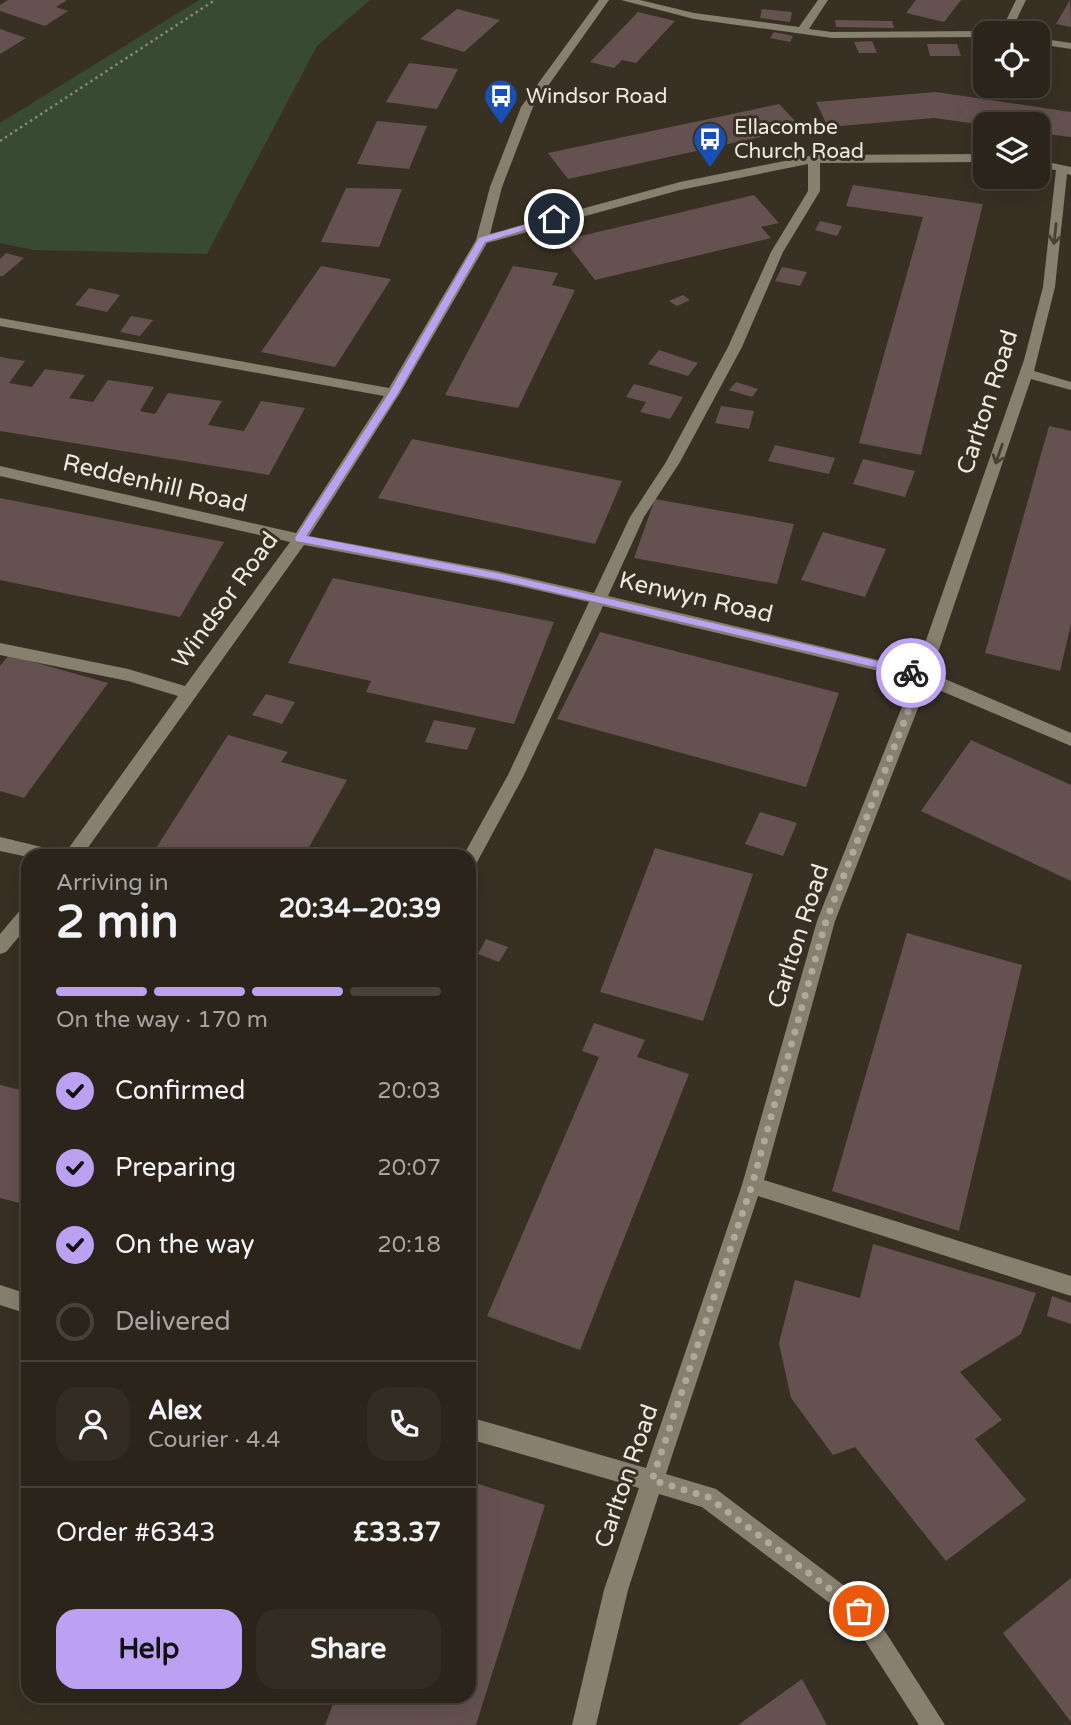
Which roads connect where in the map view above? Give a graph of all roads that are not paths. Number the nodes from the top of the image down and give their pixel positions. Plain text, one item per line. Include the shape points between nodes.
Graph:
1 (604, 0) edge
2 (625, 0) edge
3 (823, 0) edge
4 (1021, 0) edge
5 (1011, 21) edge
6 (802, 31) junction
7 (973, 34) edge
8 (1050, 43) edge
9 (1071, 46) edge
10 (973, 158) edge
11 (814, 159) junction
12 (1067, 169) edge
13 (482, 240) junction
14 (0, 322) edge
15 (1026, 373) junction
16 (1071, 386) edge
17 (393, 393) junction
18 (0, 471) edge
19 (300, 538) junction
20 (599, 600) junction
21 (0, 649) edge
22 (922, 676) junction
23 (188, 693) junction
24 (1071, 740) edge
25 (0, 844) edge
26 (21, 849) edge
27 (77, 849) edge
28 (476, 849) edge
29 (21, 922) edge
30 (0, 947) edge
31 (752, 1185) junction
32 (1071, 1286) edge
33 (0, 1295) edge
34 (21, 1302) edge
35 (476, 1430) edge
36 (652, 1480) junction
37 (584, 1725) edge
38 (933, 1725) edge

1 - 13 street, Windsor Road via 527,107 496,187
2 - 6 street via 694,16
3 - 6 street
4 - 5 street
6 - 7 street via 832,36
8 - 9 street
10 - 11 street
11 - 13 street via 680,186
11 - 20 street via 814,191 777,252 735,347 679,451 637,517
12 -> 15 street, Carlton Road via 1049,287
13 - 17 street, Windsor Road
14 - 17 street
15 - 16 street
15 -> 22 street, Carlton Road
17 - 19 street, Windsor Road
18 - 19 street, Reddenhill Road
19 - 20 street, Kenwyn Road
19 - 23 street, Windsor Road
20 - 22 street, Kenwyn Road
20 - 28 street
21 - 23 street via 128,675
22 - 24 street, Kenwyn Road
22 - 31 street, Carlton Road via 826,921
23 - 27 street, Windsor Road
25 - 26 street
29 - 30 street
31 - 32 street
31 - 36 street, Carlton Road
33 - 34 street
35 - 36 street
36 - 37 street, Carlton Road via 616,1590
36 - 38 street via 708,1497 859,1611

